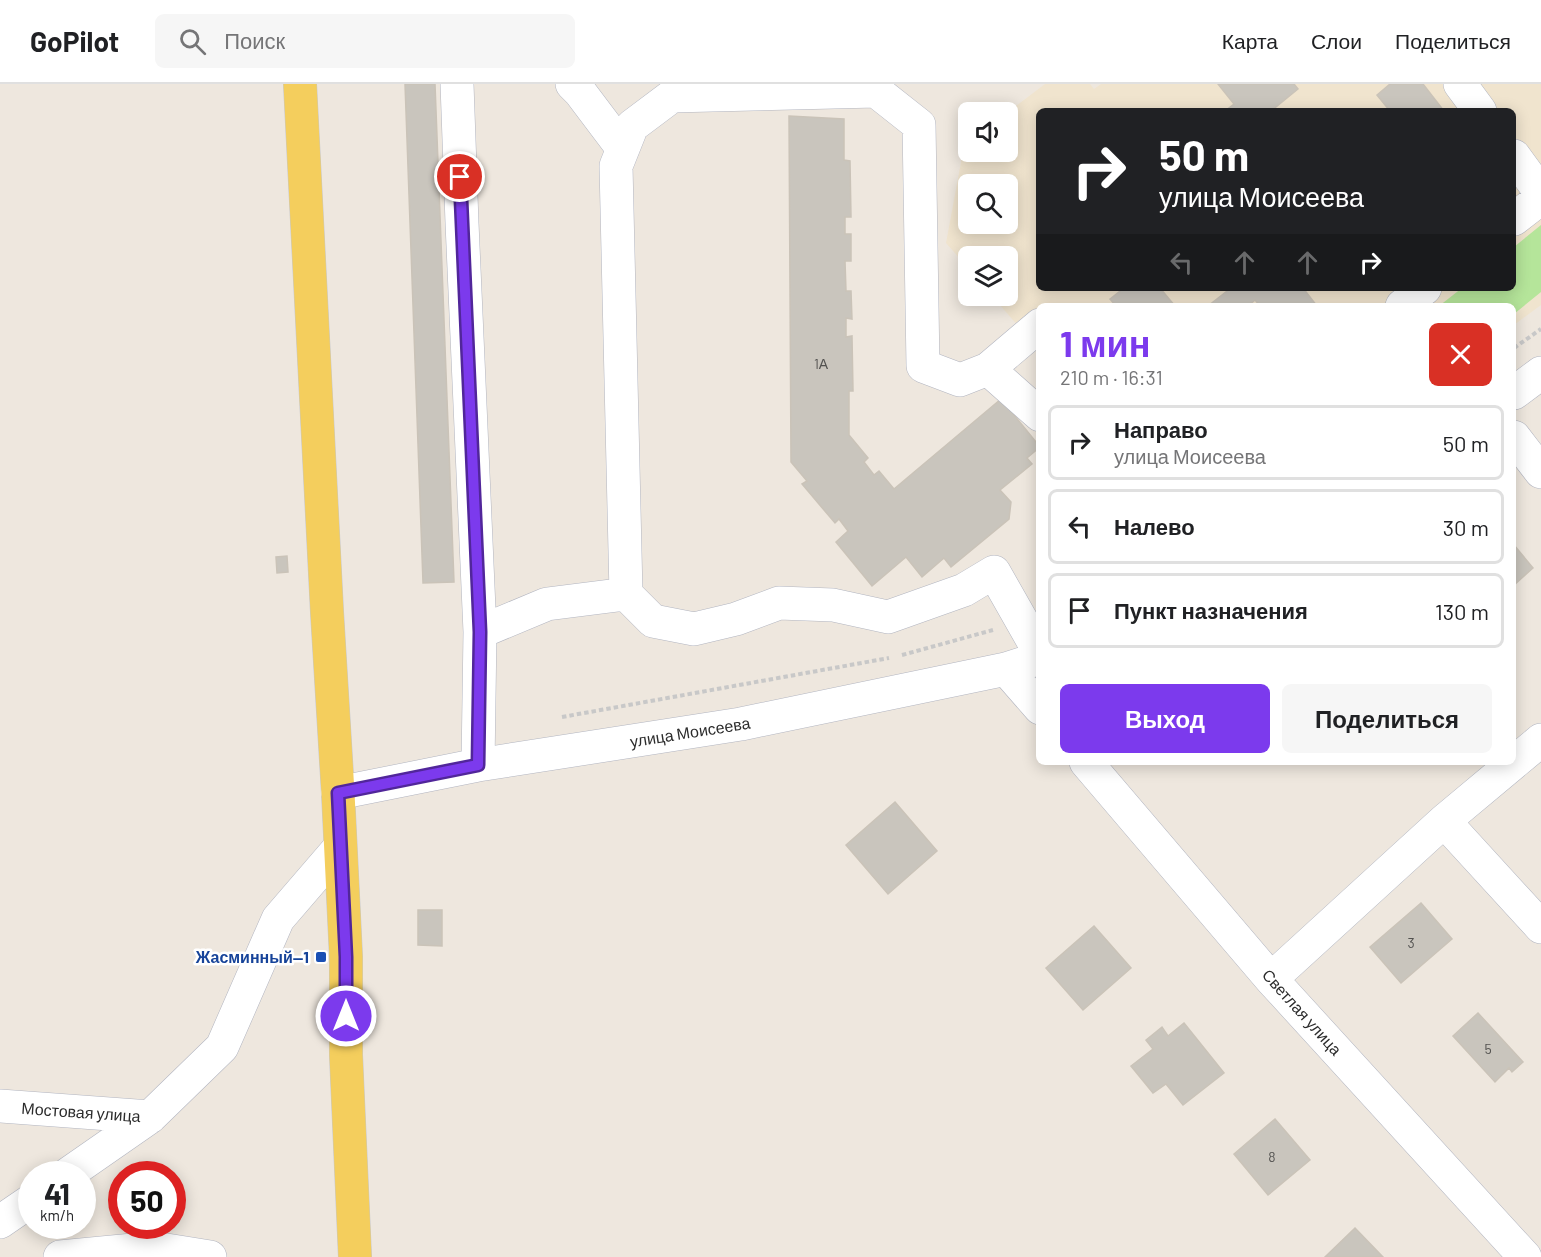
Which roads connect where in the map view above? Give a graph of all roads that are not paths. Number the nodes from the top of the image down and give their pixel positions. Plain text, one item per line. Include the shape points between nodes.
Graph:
1 (300, 84) edge
2 (457, 84) edge
3 (572, 84) edge
4 (1460, 84) edge
5 (876, 87) edge
6 (1478, 108) edge
7 (623, 148) junction
8 (1516, 159) edge
9 (1541, 196) edge
10 (1516, 217) edge
11 (1421, 291) edge
12 (1406, 303) edge
13 (1036, 328) edge
14 (988, 369) junction
15 (1541, 373) edge
16 (1516, 392) edge
17 (1036, 411) edge
18 (1516, 440) edge
19 (1541, 472) edge
20 (626, 594) junction
21 (480, 632) junction
22 (1036, 646) edge
23 (1036, 659) edge
24 (1006, 669) junction
25 (1036, 703) edge
26 (1541, 740) edge
27 (1516, 761) edge
28 (478, 765) junction
29 (1089, 765) edge
30 (1511, 765) edge
31 (338, 793) junction
32 (1444, 821) junction
33 (340, 847) junction
34 (1541, 927) edge
35 (1271, 979) junction
36 (0, 1106) edge
37 (150, 1117) junction
38 (87, 1161) edge
39 (18, 1210) edge
40 (0, 1222) edge
41 (60, 1257) edge
42 (210, 1257) edge
43 (355, 1257) edge
44 (1525, 1257) edge

1 - 31 main road
2 - 21 street
3 - 7 street
4 - 6 street
5 - 7 street via 672,96 632,126
5 - 14 street via 919,125 924,366 960,380
7 - 20 street via 616,166
8 - 9 street
9 - 10 street
11 - 12 street
13 - 14 street
14 - 17 street
15 - 16 street
18 - 19 street
20 - 21 street via 547,604
20 - 22 street via 653,621 694,629 779,603 833,605 888,617 964,590 994,572
21 - 28 street
23 - 24 street, улица Моисеева
24 - 25 street
24 - 28 street, улица Моисеева via 741,724
26 - 27 street
28 - 31 street, улица Моисеева
29 - 35 street, Светлая улица
30 - 32 street
31 - 33 main road
32 - 34 street
32 - 35 street
33 - 37 street, Мостовая улица via 278,919 222,1047
33 - 43 main road
35 - 44 street, Светлая улица
36 - 37 street, Мостовая улица
37 - 38 street
39 - 40 street
41 - 42 street via 154,1248

